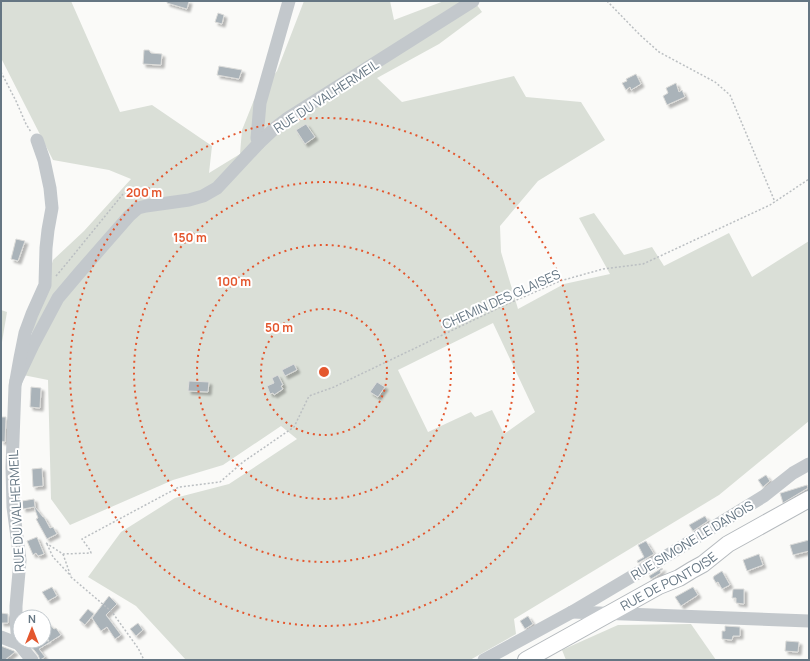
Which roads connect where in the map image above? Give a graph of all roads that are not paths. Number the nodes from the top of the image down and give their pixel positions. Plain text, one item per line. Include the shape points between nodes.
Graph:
1 (289, 1) edge
2 (473, 1) edge
3 (37, 140) road end
4 (259, 143) junction
5 (16, 381) junction
6 (809, 464) edge
7 (809, 499) edge
8 (17, 609) edge
9 (572, 612) junction
10 (610, 613) junction
11 (809, 621) edge
12 (1, 637) edge
13 (12, 641) edge
14 (23, 649) edge
15 (32, 660) edge
16 (484, 660) edge
17 (526, 660) edge

1 - 4 street via 260,103 257,138
2 - 4 street, RUE DU VALHERMEIL via 288,118
3 - 5 street, RUE DU VALHERMEIL via 44,160 52,208 46,248 45,285 25,333
4 - 5 street, RUE DU VALHERMEIL via 217,188 203,196 138,208 129,216 58,298
5 - 8 street, RUE DU VALHERMEIL via 12,467 13,507 20,560
6 - 9 street, RUE SIMONE LE DANOIS via 764,496
7 - 10 main road, RUE DE PONTOISE via 728,544 703,564 679,578
9 - 10 street
9 - 16 street, RUE SIMONE LE DANOIS
10 - 11 street
10 - 17 main road, RUE DE PONTOISE
12 - 13 street
14 - 15 street

